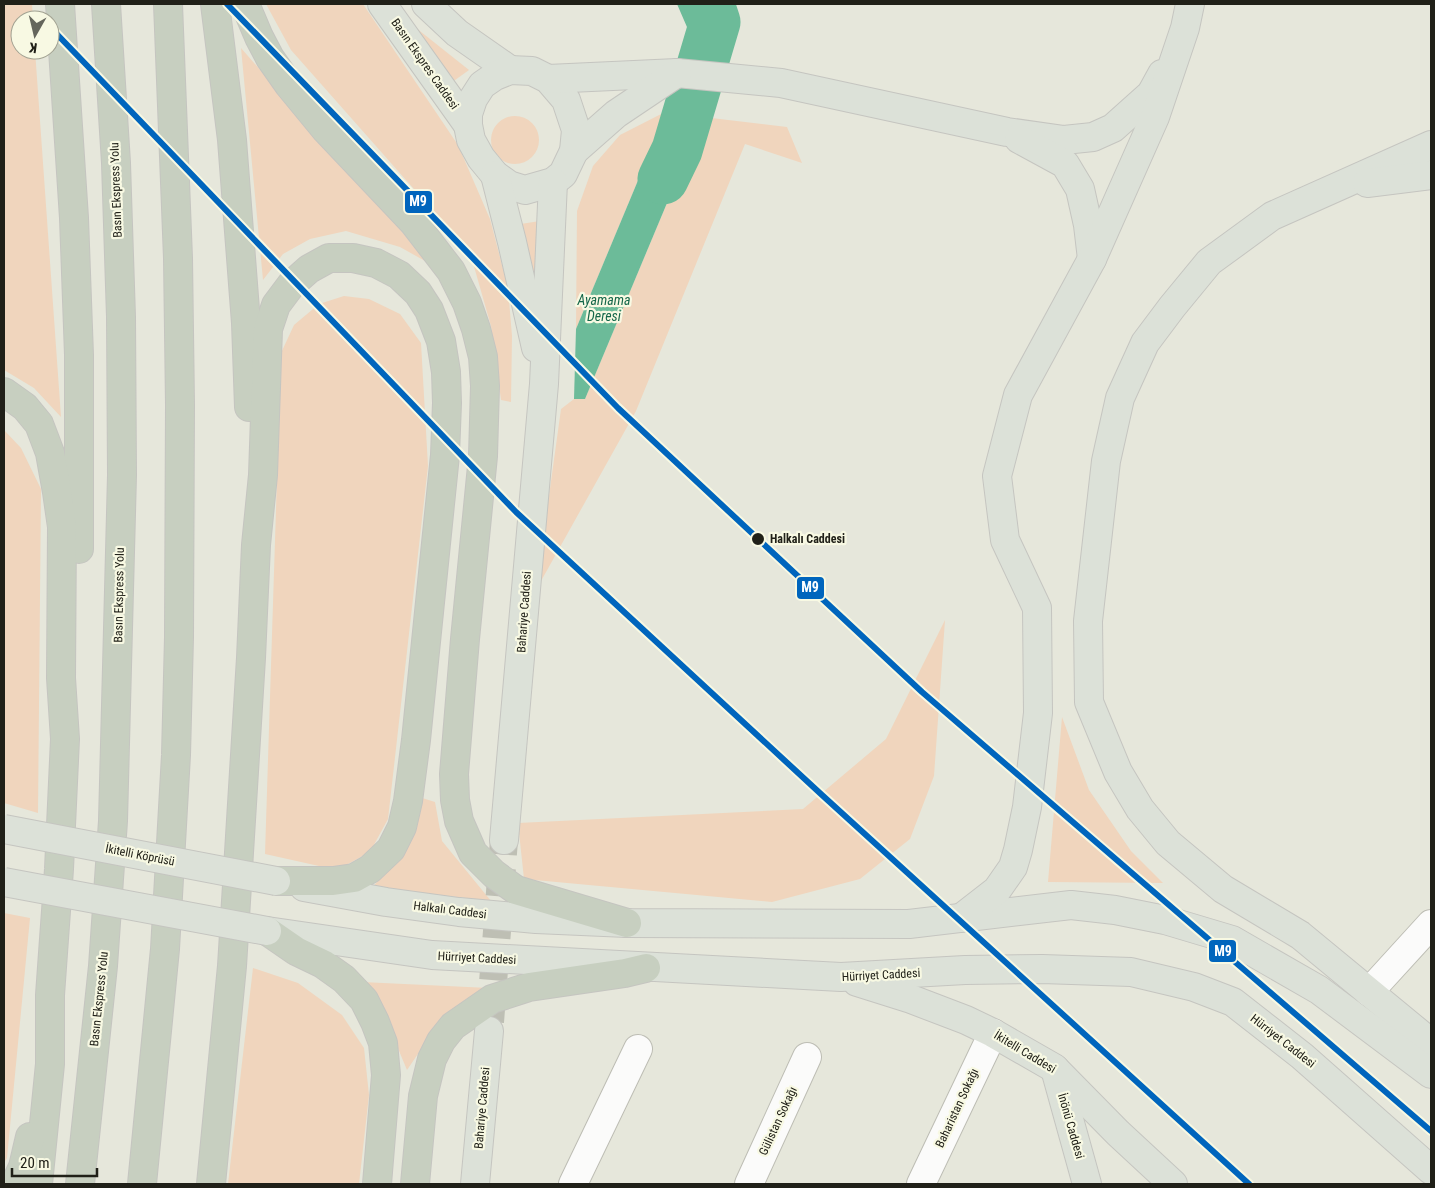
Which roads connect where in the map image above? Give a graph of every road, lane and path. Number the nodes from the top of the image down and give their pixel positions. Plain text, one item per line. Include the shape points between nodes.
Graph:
1 (60, 4) edge
2 (106, 4) edge
3 (168, 4) edge
4 (215, 4) edge
5 (245, 4) edge
6 (382, 4) edge
7 (426, 4) edge
8 (1188, 16) edge
9 (510, 70) junction
10 (677, 72) junction
11 (548, 79) junction
12 (468, 125) junction
13 (1007, 132) junction
14 (1431, 145) edge
15 (574, 151) junction
16 (495, 175) junction
17 (1431, 175) edge
18 (553, 182) junction
19 (1336, 188) junction
20 (1092, 258) junction
21 (544, 384) junction
22 (4, 392) edge
23 (256, 545) junction
24 (65, 739) junction
25 (4, 829) edge
26 (504, 840) tunnel mouth
27 (276, 881) junction
28 (4, 882) edge
29 (962, 918) junction
30 (626, 923) junction
31 (1431, 924) edge
32 (267, 931) junction
33 (646, 968) junction
34 (841, 977) junction
35 (1369, 992) junction
36 (50, 995) junction
37 (489, 1032) tunnel mouth
38 (993, 1033) junction
39 (1431, 1043) edge
40 (638, 1049) dead end
41 (807, 1057) dead end
42 (1054, 1068) junction
43 (1431, 1074) edge
44 (1431, 1170) edge
45 (15, 1184) edge
46 (38, 1184) edge
47 (80, 1184) edge
48 (142, 1184) edge
49 (211, 1184) edge
50 (377, 1184) edge
51 (415, 1184) edge
52 (475, 1184) edge
53 (573, 1184) edge
54 (748, 1184) edge
55 (921, 1184) edge
56 (1087, 1184) edge
57 (1172, 1184) edge

1 - 24 highway via 79,355 75,680
2 - 47 highway, Basın Ekspress Yolu via 121,317 122,485 113,821 103,966
3 - 48 highway via 180,396 177,736 166,949
4 - 23 highway via 232,140 246,323 249,475
5 - 30 highway via 270,58 289,85 326,130 414,223 451,271 476,330 483,357 485,386 483,447 454,774 459,821 473,853 516,890
6 - 12 main road, Basın Ekspres Caddesi
7 - 9 main road via 457,32
8 - 13 main road via 1152,94 1113,128 1093,137 1064,140
8 - 20 main road via 1156,117
9 - 11 main road via 532,71
9 - 12 main road via 482,86 473,99
10 - 11 main road
10 - 13 main road via 781,83
10 - 15 main road via 616,114
11 - 15 main road via 566,100 576,130
12 - 16 main road via 471,140
13 - 20 main road via 1064,164 1080,189
14 - 19 main road
15 - 18 main road via 563,174
16 - 18 main road via 509,185 525,190
16 - 21 main road
17 - 19 main road
18 - 21 main road, Bahariye Caddesi
19 - 35 main road via 1272,216 1209,262 1145,343 1120,398 1106,461 1088,621 1089,702 1118,772 1140,809 1168,843 1223,889 1300,935
20 - 29 main road via 1018,396 997,476 1005,540 1037,608 1038,713 1027,807 1013,867 997,890
21 - 26 main road, Bahariye Caddesi
22 - 24 highway via 25,407 39,424 50,453 57,492 62,527 61,678
23 - 27 highway via 263,475 268,329 276,305 309,268 329,258 353,258 376,263 399,275 418,293 429,310 441,341 446,372 445,455 408,801 402,827 391,849 370,869 354,878 333,882
23 - 49 highway via 232,966
24 - 36 highway
25 - 27 main road, İkitelli Köprüsü, bridge
27 - 30 main road, Halkalı Caddesi via 460,912
28 - 32 main road, bridge
29 - 30 main road, Halkalı Caddesi via 909,924
29 - 43 main road, Halkalı Caddesi via 1071,906 1166,920 1232,940 1320,990
31 - 35 street
32 - 33 main road, Hürriyet Caddesi via 432,955
32 - 50 highway via 344,979 364,1000 375,1022 382,1043 386,1075
33 - 34 main road, Hürriyet Caddesi
33 - 51 highway via 528,987 492,999 453,1026 432,1059 423,1096
34 - 38 main road, İkitelli Caddesi via 911,999
34 - 44 main road, Hürriyet Caddesi via 1042,969 1131,972 1194,986 1233,1002 1302,1056
35 - 39 main road
36 - 45 highway via 30,1136 23,1167
36 - 46 highway via 50,1064
37 - 52 main road, Bahariye Caddesi
38 - 42 main road, İkitelli Caddesi
38 - 55 street, Baharistan Sokağı
40 - 53 street
41 - 54 street, Gülistan Sokağı
42 - 56 main road, İnönü Caddesi
42 - 57 main road, İkitelli Caddesi

